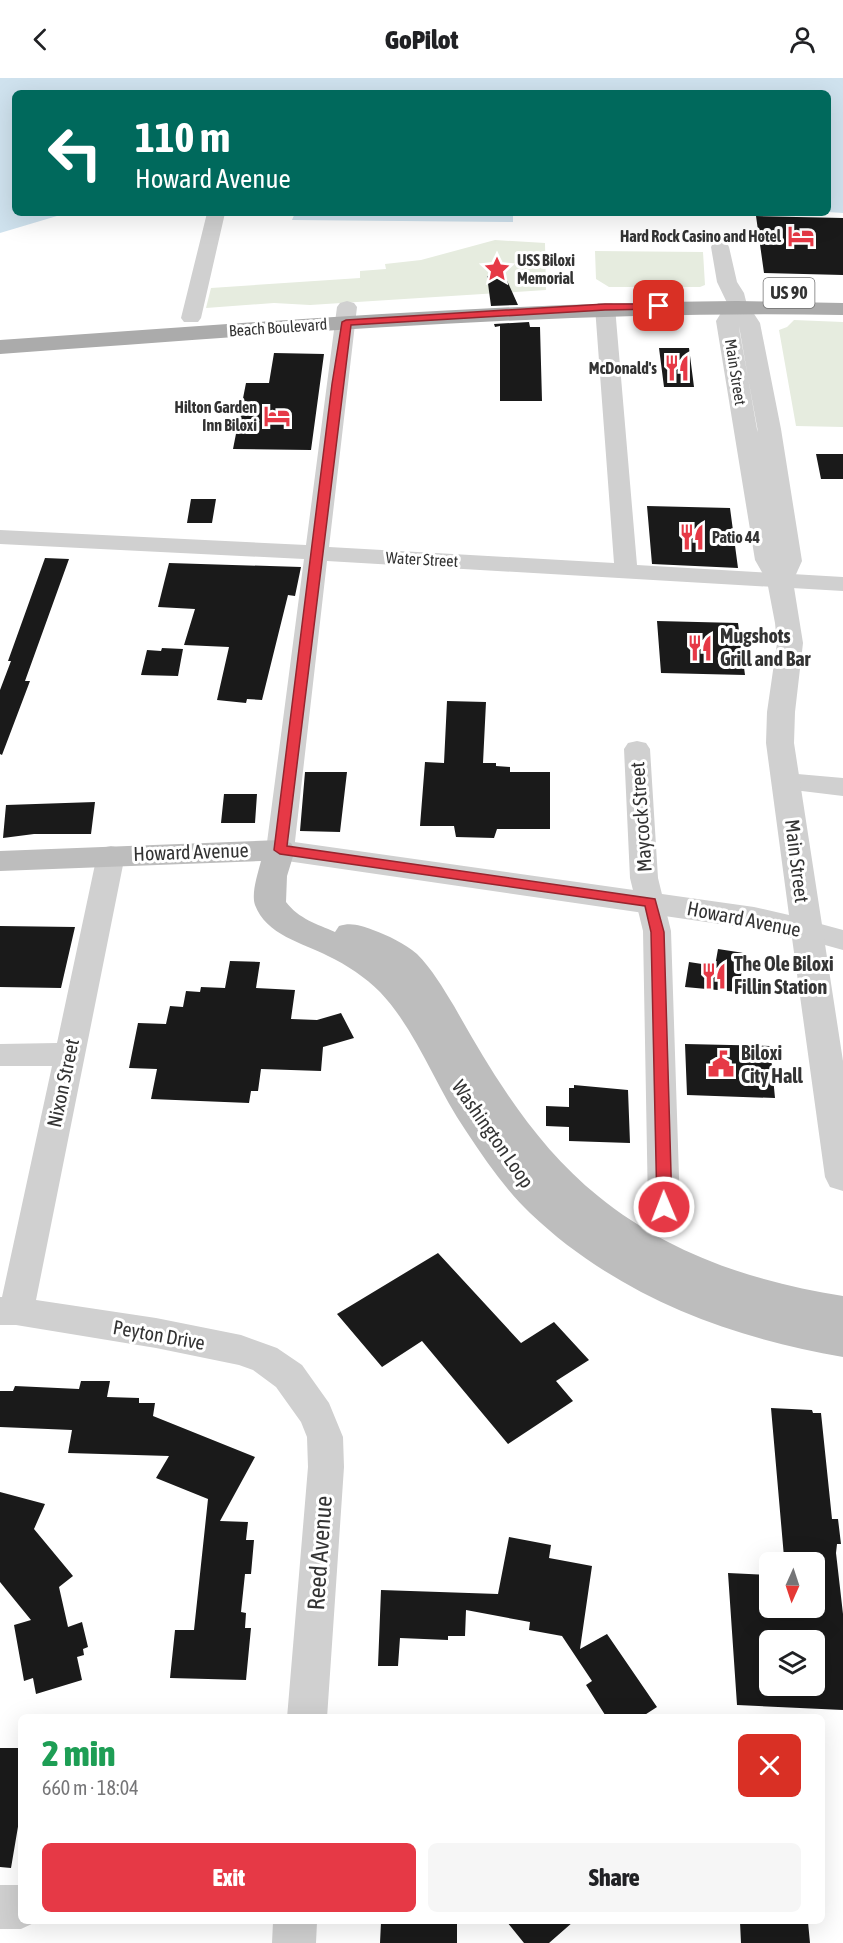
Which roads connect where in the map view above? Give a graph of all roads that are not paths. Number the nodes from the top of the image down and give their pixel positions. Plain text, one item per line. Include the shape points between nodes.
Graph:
1 (215, 216) edge
2 (720, 247) dead end
3 (843, 294) edge
4 (736, 299) junction
5 (605, 307) junction
6 (843, 309) edge
7 (347, 315) junction
8 (191, 318) junction
9 (0, 331) edge
10 (0, 347) edge
11 (0, 537) edge
12 (318, 553) junction
13 (626, 571) junction
14 (780, 580) junction
15 (843, 584) edge
16 (636, 749) dead end
17 (786, 782) junction
18 (843, 787) edge
19 (280, 850) junction
20 (111, 855) junction
21 (0, 861) edge
22 (650, 902) junction
23 (806, 930) junction
24 (843, 940) edge
25 (69, 1054) junction
26 (0, 1055) edge
27 (483, 1108) junction
28 (843, 1177) edge
29 (664, 1207) dead end
30 (8, 1311) edge
31 (843, 1312) edge
32 (843, 1341) edge
33 (303, 1395) joint
34 (308, 1714) edge
35 (0, 1907) edge
36 (18, 1907) edge
37 (295, 1924) edge
38 (294, 1943) edge

1 - 8 street
2 - 4 street via 727,282
3 - 4 main road, Beach Boulevard / US 90
4 - 5 main road, Beach Boulevard / US 90
4 - 6 main road, Beach Boulevard / US 90
4 - 7 main road, Beach Boulevard / US 90 via 530,296
4 - 14 street, Main Street via 728,321 729,334 768,560
5 - 7 main road, Beach Boulevard / US 90
5 - 13 street
7 - 8 main road, Beach Boulevard / US 90
7 - 10 main road, Beach Boulevard / US 90
7 - 12 street
8 - 9 main road, Beach Boulevard / US 90
11 - 12 street, Water Street
12 - 13 street, Water Street
12 - 19 street
13 - 14 street, Water Street
14 - 15 street, Water Street
14 - 17 street, Main Street via 790,643 780,721
16 - 22 street, Maycock Street via 644,878
17 - 18 street
17 - 23 street, Main Street
19 - 20 main road, Howard Avenue
19 - 22 street, Howard Avenue
19 - 27 main road, Washington Loop via 272,876 270,904 285,922 373,967 399,992
20 - 21 main road, Howard Avenue
20 - 25 street, Nixon Street
22 - 23 street, Howard Avenue
22 - 29 street, Maycock Street via 657,932
23 - 24 street, Howard Avenue
23 - 28 street, Main Street
25 - 26 street
25 - 30 street, Nixon Street
27 - 31 main road via 587,1208 632,1239 689,1269 777,1301
27 - 32 main road, Washington Loop via 518,1175 586,1240 683,1295 755,1323
30 - 33 street, Peyton Drive via 241,1350 265,1359 289,1376
33 - 34 street, Reed Avenue via 316,1414 324,1437 326,1467
35 - 36 street
37 - 38 street

